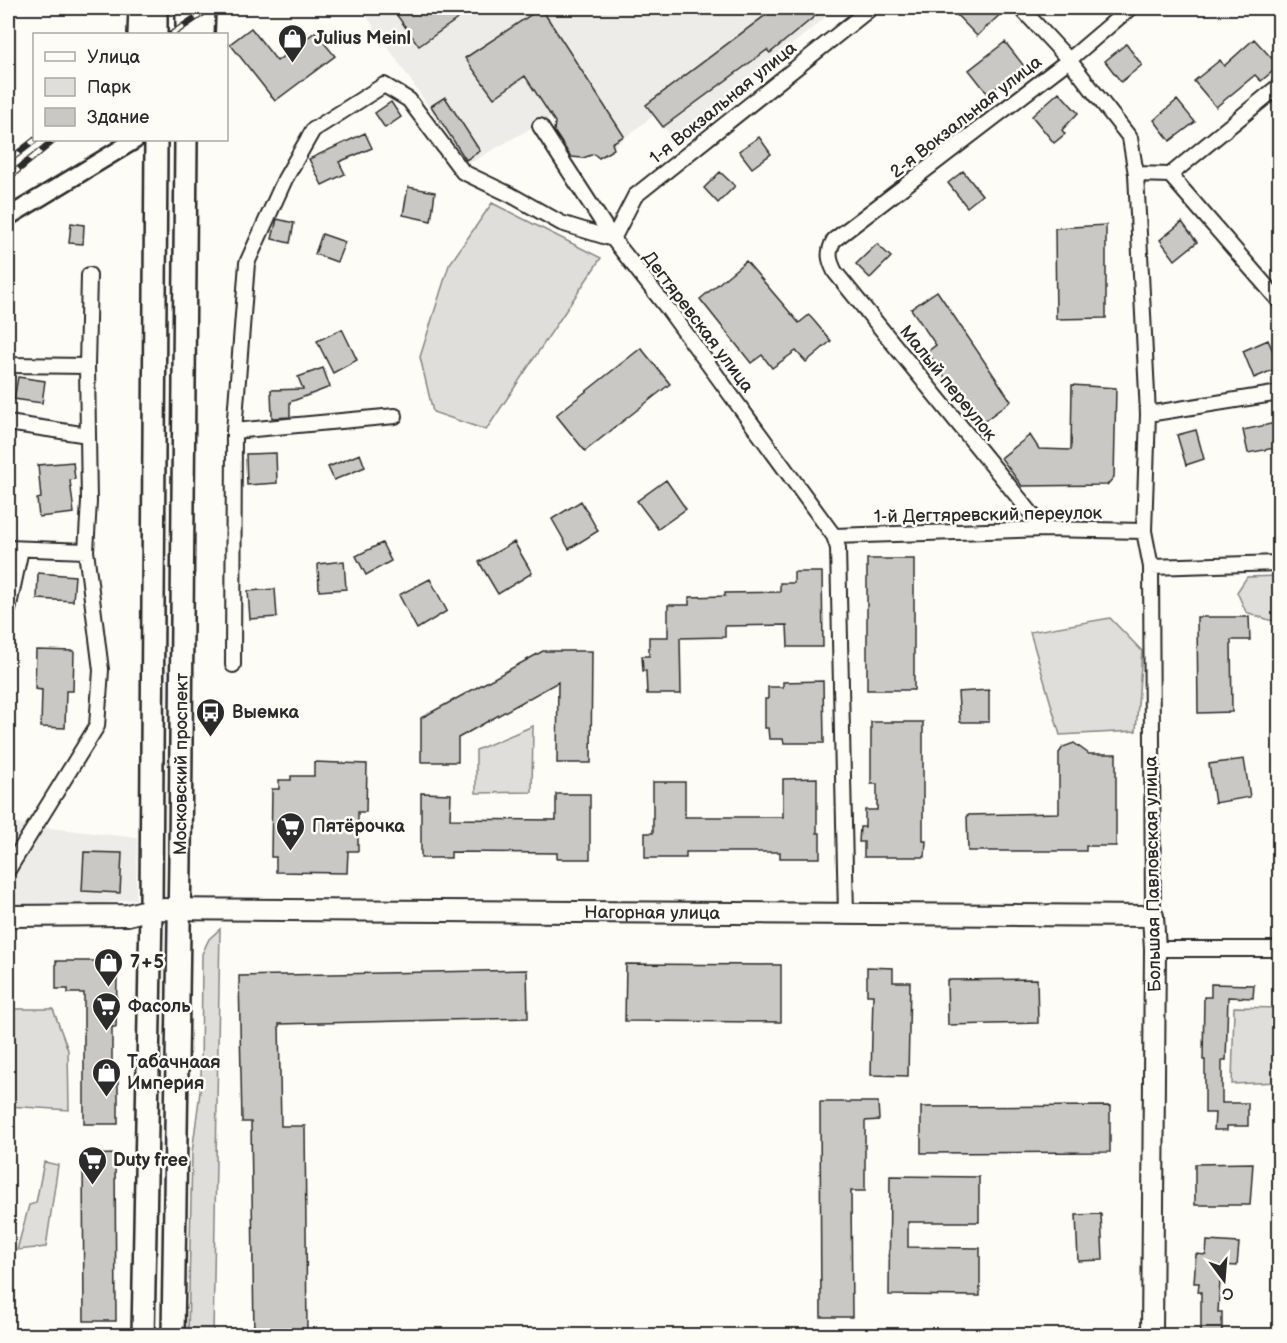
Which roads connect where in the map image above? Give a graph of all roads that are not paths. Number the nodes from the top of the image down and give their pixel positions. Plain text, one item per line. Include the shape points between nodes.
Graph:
1 (140, 8) edge
2 (156, 8) edge
3 (187, 8) edge
4 (204, 8) edge
5 (872, 8) edge
6 (1021, 8) edge
7 (1130, 8) edge
8 (139, 33) edge
9 (156, 33) edge
10 (187, 33) edge
11 (203, 33) edge
12 (1069, 60) junction
13 (1280, 85) edge
14 (540, 126) dead end
15 (133, 141) edge
16 (146, 141) edge
17 (156, 141) edge
18 (186, 141) edge
19 (192, 141) edge
20 (1136, 174) junction
21 (1170, 175) junction
22 (186, 193) junction
23 (8, 217) edge
24 (155, 222) junction
25 (613, 239) junction
26 (829, 257) joint
27 (89, 275) dead end
28 (1280, 302) edge
29 (8, 365) edge
30 (87, 366) junction
31 (1280, 393) edge
32 (1148, 414) junction
33 (394, 416) dead end
34 (8, 423) edge
35 (234, 431) junction
36 (88, 435) junction
37 (1044, 529) junction
38 (1144, 531) junction
39 (834, 536) junction
40 (14, 549) edge
41 (86, 551) junction
42 (1280, 563) edge
43 (1151, 567) junction
44 (8, 610) edge
45 (232, 665) dead end
46 (8, 870) edge
47 (151, 909) junction
48 (179, 909) junction
49 (846, 914) junction
50 (8, 916) edge
51 (1153, 916) junction
52 (1155, 949) junction
53 (1280, 949) edge
54 (143, 1335) edge
55 (173, 1335) edge
56 (1152, 1335) edge

1 - 8 main road
2 - 9 main road
3 - 10 main road
4 - 11 main road
5 - 25 street, 1-я Вокзальная улица via 635,196
6 - 12 street, Большая Павловская улица
7 - 12 street, 2-я Вокзальная улица
12 - 20 street, Большая Павловская улица via 1130,138
12 - 26 street, 2-я Вокзальная улица via 834,240
13 - 21 street
14 - 25 street, Дегтяревская улица
15 - 23 street
16 - 24 main road, Московский проспект
17 - 24 main road, Московский проспект
18 - 22 main road, Московский проспект
19 - 22 main road, Московский проспект
20 - 21 street
20 - 32 street, Большая Павловская улица
21 - 28 street
22 - 48 main road, Московский проспект
24 - 47 main road, Московский проспект
25 - 35 street via 561,223 462,172 409,100 384,85 314,130 285,179 247,263
25 - 39 street, Дегтяревская улица
26 - 37 street, Малый переулок via 836,272
27 - 30 street
29 - 30 street
30 - 36 street
31 - 32 street
32 - 38 street, Большая Павловская улица
33 - 35 street
34 - 36 street
35 - 45 street
36 - 41 street
37 - 38 street, 1-й Дегтяревский переулок
37 - 39 street, 1-й Дегтяревский переулок
38 - 43 street, Большая Павловская улица
39 - 49 street via 838,548
40 - 41 street
40 - 44 street
41 - 46 street via 101,670 97,726
42 - 43 street
43 - 51 street, Большая Павловская улица
47 - 48 main road, Нагорная улица
47 - 50 main road, Нагорная улица via 129,915
47 - 54 main road, Московский проспект
48 - 49 main road, Нагорная улица
48 - 55 main road, Московский проспект
49 - 51 main road, Нагорная улица
51 - 52 main road, Большая Павловская улица
52 - 53 street
52 - 56 main road, Большая Павловская улица

